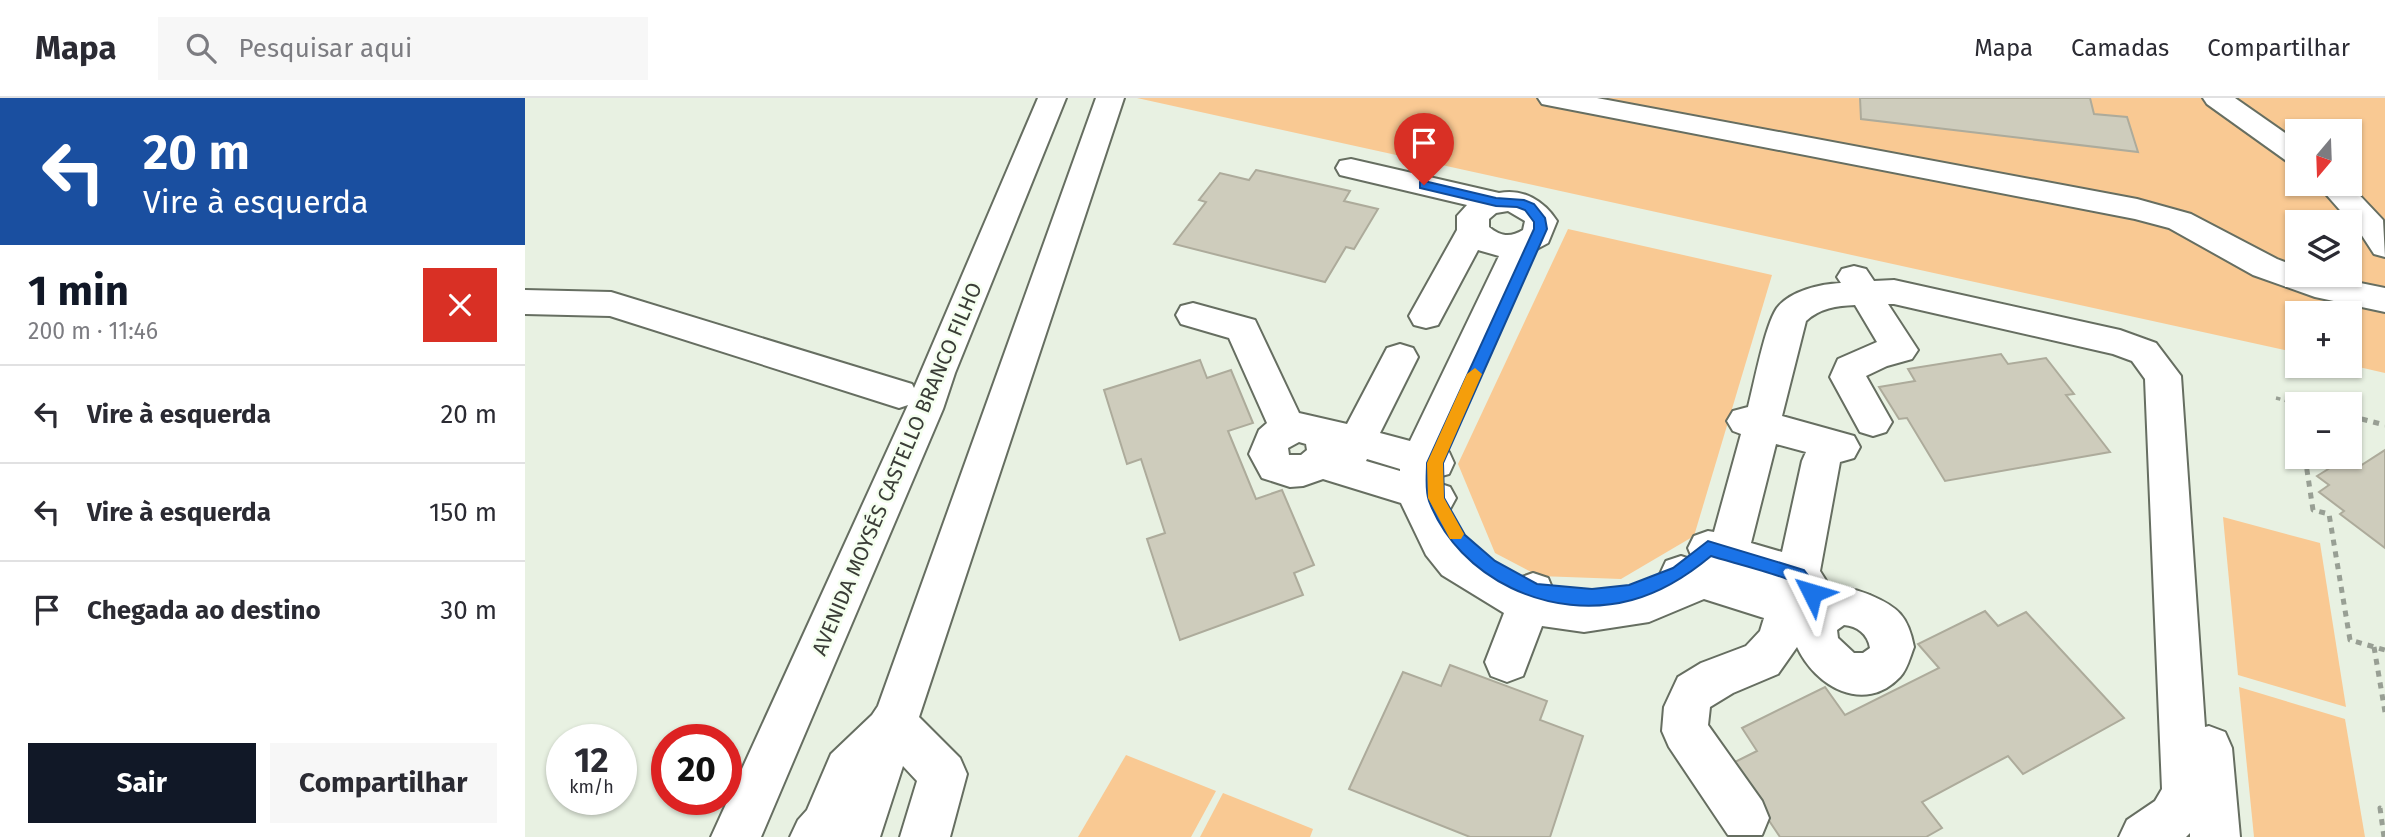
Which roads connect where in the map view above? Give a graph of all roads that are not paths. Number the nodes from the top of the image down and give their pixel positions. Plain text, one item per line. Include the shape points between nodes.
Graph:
1 (1052, 98) edge
2 (1110, 98) edge
3 (1552, 98) edge
4 (2217, 98) edge
5 (1642, 106) edge
6 (2285, 147) edge
7 (1351, 168) dead end
8 (2343, 196) edge
9 (1496, 202) junction
10 (1473, 230) junction
11 (1530, 237) junction
12 (2385, 246) edge
13 (1858, 285) junction
14 (2385, 300) edge
15 (525, 302) edge
16 (1193, 315) dead end
17 (1426, 316) dead end
18 (1400, 357) dead end
19 (912, 402) junction
20 (1873, 422) dead end
21 (1754, 423) junction
22 (1324, 447) junction
23 (1427, 478) junction
24 (1704, 564) junction
25 (1531, 598) junction
26 (1807, 604) junction
27 (1507, 662) dead end
28 (892, 722) junction
29 (1745, 818) dead end
30 (2203, 827) edge
31 (736, 837) edge
32 (815, 837) edge
33 (855, 837) edge
34 (925, 837) edge
35 (2144, 837) edge

1 - 19 street, AVENIDA MOYSÉS CASTELLO BRANCO FILHO via 937,373
2 - 28 street
3 - 5 street
4 - 6 street
5 - 14 street via 2137,209 2180,221 2265,267 2315,285
7 - 9 street
8 - 12 street
9 - 10 street via 1473,216
9 - 11 street via 1529,207 1541,221
10 - 11 street via 1486,242 1509,247
10 - 17 street
11 - 23 street
13 - 20 street via 1900,350 1851,368 1848,377
13 - 21 street via 1802,305 1790,316
13 - 30 street via 1912,287 2121,333 2152,348 2182,381
13 - 35 street via 2094,335 2144,352 2163,376 2186,793 2172,818
15 - 19 street via 611,304
16 - 22 street via 1244,329
18 - 22 street
19 - 31 street, AVENIDA MOYSÉS CASTELLO BRANCO FILHO via 790,719
21 - 24 street
21 - 26 street via 1831,454
22 - 23 street
23 - 25 street via 1423,511 1440,543 1457,562
24 - 25 street via 1649,603 1584,612
24 - 26 street
25 - 27 street
26 - 29 street via 1762,660 1694,692 1687,707 1685,731
28 - 32 street via 848,770 824,827
28 - 33 street
28 - 34 street via 943,774

